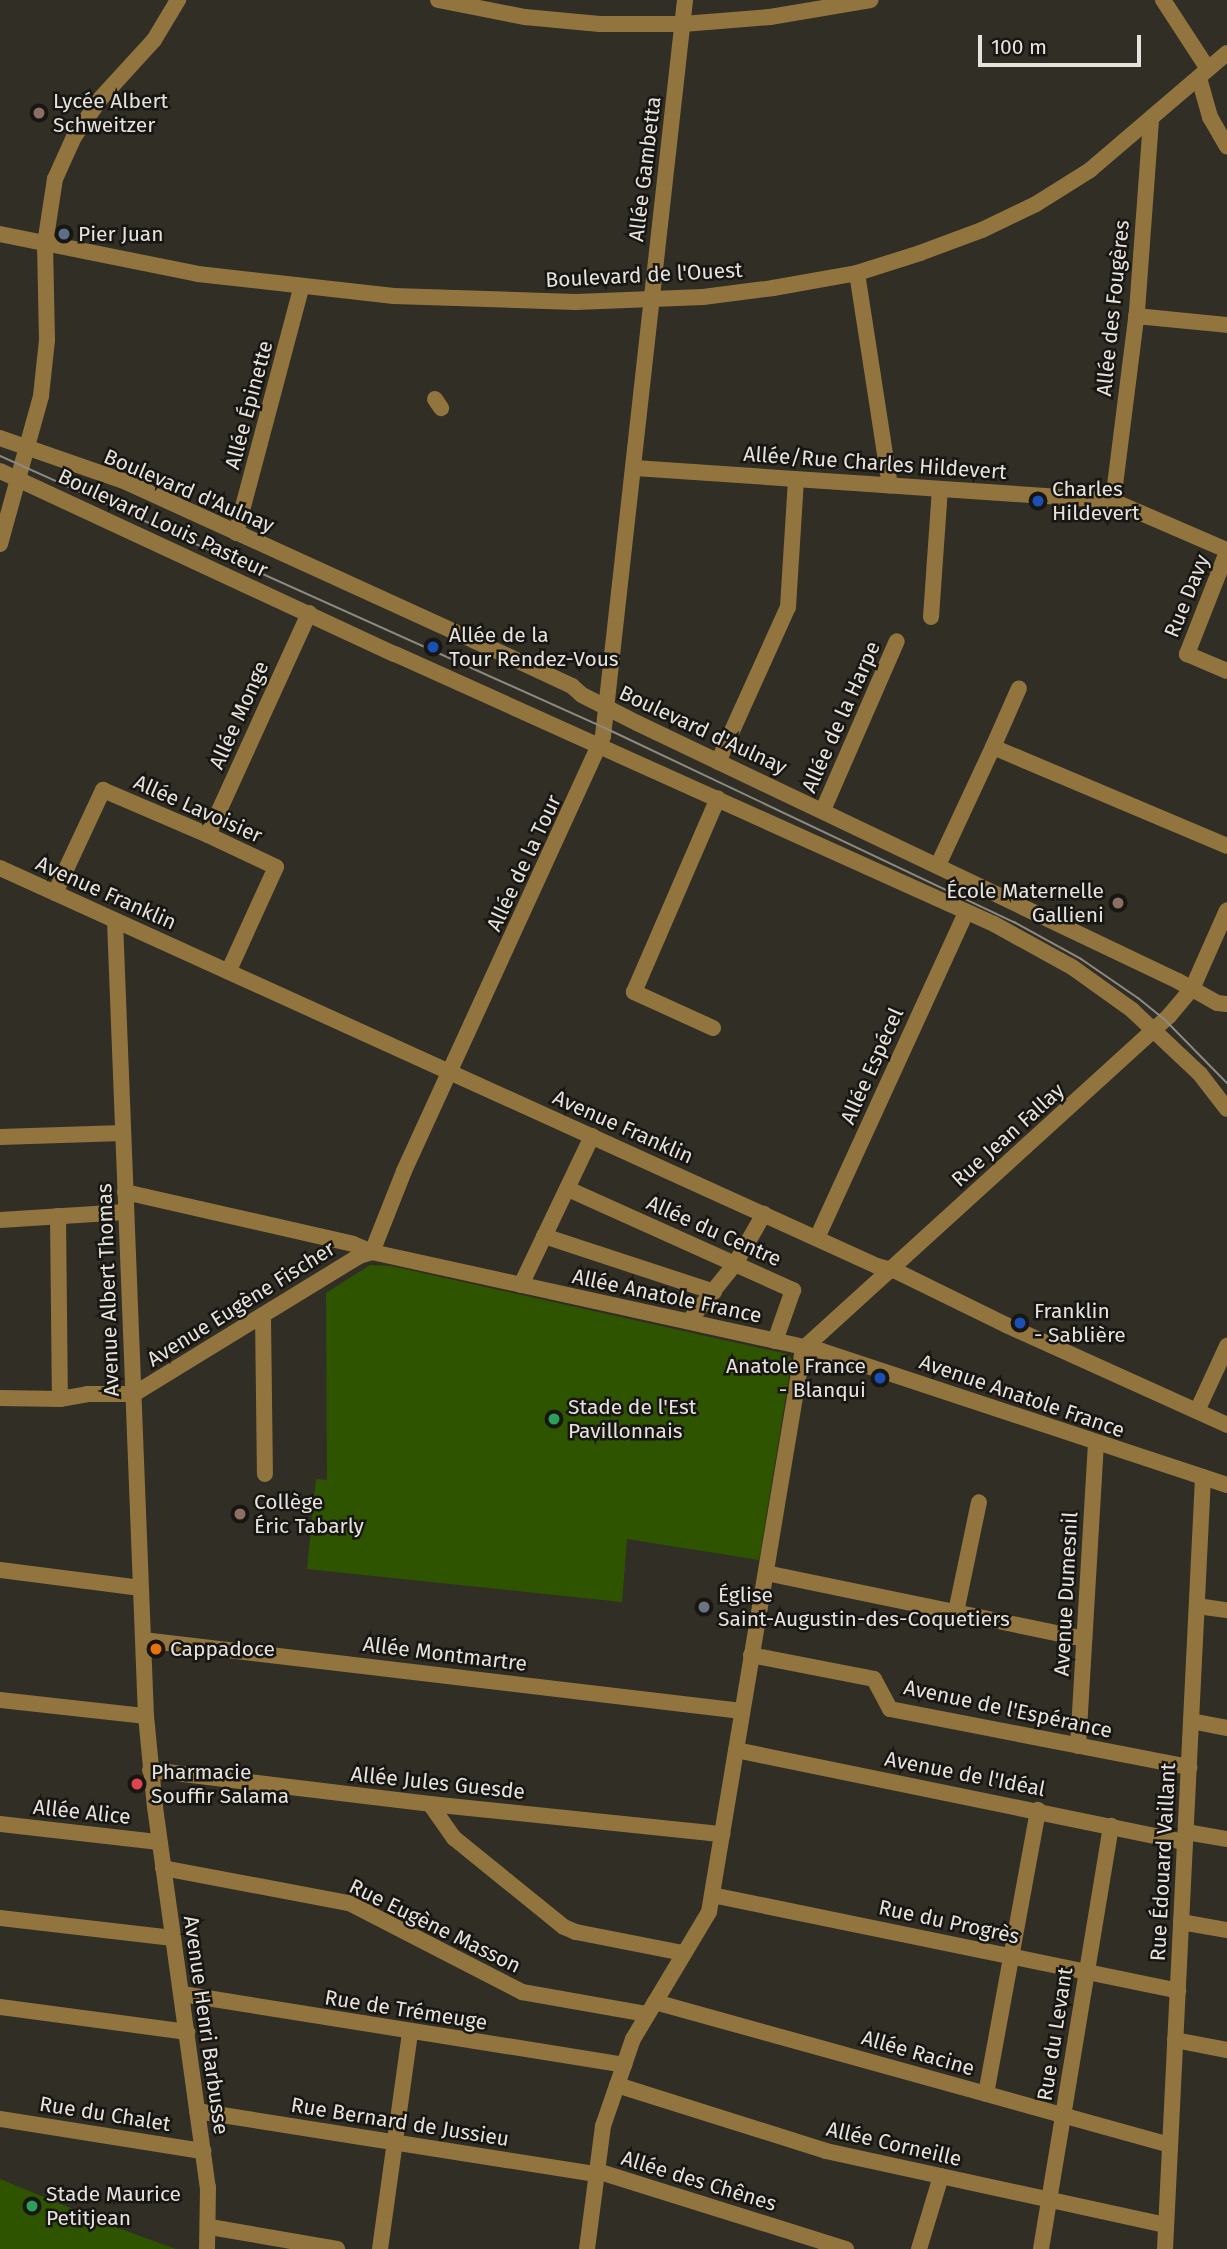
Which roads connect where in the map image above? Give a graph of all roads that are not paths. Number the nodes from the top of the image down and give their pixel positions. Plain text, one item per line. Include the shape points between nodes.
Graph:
1 (178, 0) edge
2 (438, 0) edge
3 (685, 0) edge
4 (871, 0) edge
5 (1163, 0) edge
6 (683, 24) junction
7 (1227, 53) edge
8 (1203, 74) junction
9 (1151, 120) junction
10 (1227, 148) edge
11 (0, 234) edge
12 (45, 244) junction
13 (857, 273) junction
14 (301, 288) junction
15 (652, 300) junction
16 (1136, 316) junction
17 (1227, 325) edge
18 (0, 438) edge
19 (26, 450) junction
20 (635, 468) junction
21 (0, 471) edge
22 (17, 479) junction
23 (796, 479) junction
24 (890, 485) junction
25 (940, 489) junction
26 (1113, 501) junction
27 (236, 533) junction
28 (0, 544) edge
29 (1227, 551) edge
30 (309, 613) junction
31 (931, 617) dead end
32 (897, 642) dead end
33 (1227, 671) edge
34 (1019, 688) dead end
35 (608, 709) junction
36 (600, 745) junction
37 (993, 747) junction
38 (718, 762) junction
39 (718, 798) junction
40 (823, 810) junction
41 (208, 835) junction
42 (1227, 846) edge
43 (938, 865) junction
44 (0, 868) edge
45 (55, 893) junction
46 (1227, 910) edge
47 (966, 912) junction
48 (115, 921) junction
49 (229, 970) junction
50 (1192, 989) junction
51 (1226, 1005) edge
52 (713, 1028) dead end
53 (1154, 1030) junction
54 (450, 1072) junction
55 (1227, 1109) edge
56 (123, 1133) junction
57 (592, 1136) junction
58 (0, 1137) edge
59 (568, 1189) junction
60 (125, 1192) junction
61 (126, 1212) junction
62 (764, 1214) junction
63 (58, 1216) junction
64 (0, 1220) edge
65 (544, 1236) junction
66 (817, 1238) junction
67 (372, 1252) junction
68 (735, 1265) junction
69 (888, 1270) junction
70 (521, 1285) junction
71 (714, 1292) junction
72 (263, 1316) junction
73 (689, 1321) junction
74 (775, 1341) junction
75 (1227, 1346) edge
76 (803, 1349) junction
77 (134, 1394) junction
78 (0, 1398) edge
79 (60, 1399) junction
80 (1196, 1410) junction
81 (1227, 1425) edge
82 (1096, 1444) junction
83 (265, 1474) dead end
84 (1203, 1478) junction
85 (1227, 1485) edge
86 (979, 1502) dead end
87 (0, 1570) edge
88 (766, 1573) junction
89 (141, 1588) junction
90 (1197, 1606) junction
91 (1227, 1610) edge
92 (956, 1612) junction
93 (1084, 1639) junction
94 (143, 1640) junction
95 (751, 1655) junction
96 (0, 1700) edge
97 (742, 1711) junction
98 (146, 1716) junction
99 (1191, 1721) junction
100 (1227, 1728) edge
101 (1078, 1746) junction
102 (736, 1750) junction
103 (1189, 1767) junction
104 (150, 1770) junction
105 (430, 1804) junction
106 (1038, 1810) junction
107 (0, 1824) edge
108 (1111, 1826) junction
109 (722, 1834) junction
110 (1185, 1837) junction
111 (1227, 1839) edge
112 (159, 1842) junction
113 (163, 1868) junction
114 (712, 1895) junction
115 (0, 1918) edge
116 (1181, 1922) junction
117 (1227, 1930) edge
118 (173, 1938) junction
119 (683, 1953) junction
120 (1013, 1956) junction
121 (1087, 1972) junction
122 (1178, 1990) junction
123 (181, 1994) junction
124 (0, 2007) edge
125 (651, 2008) junction
126 (187, 2032) junction
127 (410, 2033) junction
128 (1175, 2040) junction
129 (1227, 2050) edge
130 (624, 2065) junction
131 (617, 2085) junction
132 (986, 2094) junction
133 (197, 2111) junction
134 (1063, 2117) junction
135 (0, 2119) edge
136 (393, 2142) junction
137 (1170, 2145) junction
138 (203, 2151) junction
139 (596, 2172) junction
140 (941, 2176) junction
141 (1049, 2200) junction
142 (1166, 2225) junction
143 (210, 2227) junction
144 (207, 2249) edge
145 (337, 2249) edge
146 (380, 2249) edge
147 (587, 2249) edge
148 (846, 2249) edge
149 (919, 2249) edge
150 (1041, 2249) edge
151 (1165, 2249) edge

1 - 12 street via 154,40 101,98 74,137 55,179
2 - 6 street via 567,22
3 - 6 street, Allée Gambetta
4 - 6 street via 770,17
5 - 8 street
6 - 15 street, Allée Gambetta
7 - 8 street, Boulevard de l'Ouest
8 - 9 street, Boulevard de l'Ouest
8 - 10 street via 1210,117
9 - 13 street, Boulevard de l'Ouest via 1090,170 1036,204 982,230
9 - 16 street, Allée des Fougères
11 - 12 street, Boulevard de l'Ouest
12 - 14 street, Boulevard de l'Ouest via 198,274
12 - 19 street via 47,340 41,396
13 - 15 street, Boulevard de l'Ouest via 773,288
13 - 24 street
14 - 15 street, Boulevard de l'Ouest via 480,301
14 - 27 street, Allée Épinette
15 - 20 street, Allée Gambetta
16 - 17 street
16 - 26 street, Allée des Fougères
18 - 19 street, Boulevard d'Aulnay
19 - 22 street
19 - 27 street, Boulevard d'Aulnay via 126,482
20 - 23 street, Allée/Rue Charles Hildevert
20 - 35 street, Allée de la Tour
21 - 22 street, Boulevard Louis Pasteur
22 - 28 street
22 - 30 street, Boulevard Louis Pasteur
23 - 24 street, Allée/Rue Charles Hildevert
23 - 38 street via 788,607
24 - 25 street, Allée/Rue Charles Hildevert
25 - 26 street, Allée/Rue Charles Hildevert
25 - 31 street
26 - 29 street, Allée/Rue Charles Hildevert
27 - 35 street, Boulevard d'Aulnay via 572,686
29 - 33 street, Rue Davy via 1187,654
30 - 36 street
30 - 41 street, Allée Monge
32 - 40 street, Allée de la Harpe
34 - 37 street
35 - 36 street, Allée de la Tour
35 - 38 street, Boulevard d'Aulnay
36 - 39 street
36 - 54 street, Allée de la Tour
37 - 42 street
37 - 43 street
38 - 40 street, Boulevard d'Aulnay
39 - 47 street
39 - 52 street via 634,992
40 - 43 street, Boulevard d'Aulnay
41 - 45 street, Allée Lavoisier via 103,790
41 - 49 street, Allée Lavoisier via 276,867
43 - 50 street, Boulevard d'Aulnay
44 - 45 street, Avenue Franklin
45 - 48 street, Avenue Franklin
46 - 50 street, Rue Jean Fallay
47 - 53 street via 1072,967
47 - 66 street, Allée Espécel
48 - 49 street, Avenue Franklin
48 - 56 street, Avenue Albert Thomas
49 - 54 street, Avenue Franklin
50 - 51 street, Boulevard d'Aulnay
50 - 53 street, Rue Jean Fallay
53 - 55 street via 1200,1074
53 - 69 street, Rue Jean Fallay
54 - 57 street, Avenue Franklin
54 - 67 street, Allée de la Tour
56 - 58 street
56 - 60 street, Avenue Albert Thomas
57 - 59 street
57 - 62 street, Avenue Franklin
59 - 65 street
59 - 68 street, Allée du Centre
60 - 61 street, Avenue Albert Thomas
60 - 67 street, Allée Anatole France
61 - 63 street
61 - 77 street, Avenue Albert Thomas
62 - 66 street, Avenue Franklin
62 - 68 street
63 - 64 street
63 - 79 street
65 - 70 street
65 - 71 street
66 - 69 street, Avenue Franklin
67 - 70 street, Allée Anatole France
67 - 72 street, Avenue Eugène Fischer
68 - 71 street
68 - 74 street, Allée du Centre via 793,1290
69 - 76 street, Rue Jean Fallay
69 - 80 street, Avenue Franklin
70 - 73 street, Allée Anatole France
71 - 73 street
72 - 77 street, Avenue Eugène Fischer
72 - 83 street
73 - 74 street, Allée Anatole France
74 - 76 street, Allée Anatole France
75 - 80 street
76 - 82 street, Avenue Anatole France via 822,1351
76 - 88 street
77 - 79 street
77 - 89 street, Avenue Albert Thomas
78 - 79 street
80 - 81 street, Avenue Franklin
82 - 84 street, Avenue Anatole France
82 - 93 street, Avenue Dumesnil
84 - 85 street, Avenue Anatole France
84 - 90 street, Rue Édouard Vaillant
86 - 92 street
87 - 89 street
88 - 92 street
88 - 95 street
89 - 94 street, Avenue Albert Thomas
90 - 91 street
90 - 99 street, Rue Édouard Vaillant
92 - 93 street
93 - 101 street, Avenue Dumesnil
94 - 97 street, Allée Montmartre
94 - 98 street, Avenue Albert Thomas
95 - 97 street
95 - 101 street, Avenue de l'Espérance via 874,1679 890,1709
96 - 98 street
97 - 102 street
98 - 104 street, Avenue Henri Barbusse
99 - 100 street
99 - 103 street, Rue Édouard Vaillant
101 - 103 street, Avenue de l'Espérance
102 - 106 street, Avenue de l'Idéal
102 - 109 street
103 - 110 street, Rue Édouard Vaillant
104 - 105 street, Allée Jules Guesde
104 - 112 street, Avenue Henri Barbusse
105 - 109 street, Allée Jules Guesde
105 - 119 street via 454,1838 543,1913 576,1932
106 - 108 street, Avenue de l'Idéal
106 - 120 street
107 - 112 street, Allée Alice
108 - 110 street, Avenue de l'Idéal
108 - 121 street, Rue du Levant
109 - 114 street
110 - 111 street, Avenue de l'Idéal
110 - 116 street, Rue Édouard Vaillant
112 - 113 street, Avenue Henri Barbusse
113 - 118 street, Avenue Henri Barbusse
113 - 125 street, Rue Eugène Masson via 349,1903 522,1992
114 - 119 street via 709,1912
114 - 120 street, Rue du Progrès
115 - 118 street
116 - 117 street
116 - 122 street, Rue Édouard Vaillant
118 - 123 street, Avenue Henri Barbusse
119 - 125 street
120 - 121 street, Rue du Progrès
120 - 132 street
121 - 122 street, Rue du Progrès
121 - 134 street, Rue du Levant
122 - 128 street, Rue Édouard Vaillant
123 - 126 street, Avenue Henri Barbusse
123 - 127 street, Rue de Trémeuge
124 - 126 street
125 - 130 street
125 - 132 street, Allée Racine
126 - 133 street, Avenue Henri Barbusse
127 - 130 street, Rue de Trémeuge
127 - 136 street
128 - 129 street
128 - 137 street, Rue Édouard Vaillant
130 - 131 street
131 - 139 street via 603,2126
131 - 140 street, Allée Corneille via 826,2151
132 - 134 street, Allée Racine
133 - 136 street, Rue Bernard de Jussieu
133 - 138 street, Avenue Henri Barbusse
134 - 137 street, Allée Racine
134 - 141 street, Rue du Levant
135 - 138 street, Rue du Chalet
136 - 139 street, Rue Bernard de Jussieu
136 - 146 street
137 - 142 street, Rue Édouard Vaillant
138 - 143 street, Avenue Henri Barbusse
139 - 147 street
139 - 148 street, Allée des Chênes
140 - 141 street, Allée Corneille
140 - 149 street
141 - 142 street, Allée Corneille
141 - 150 street, Rue du Levant
142 - 151 street, Rue Édouard Vaillant
143 - 144 street, Avenue Henri Barbusse
143 - 145 street

